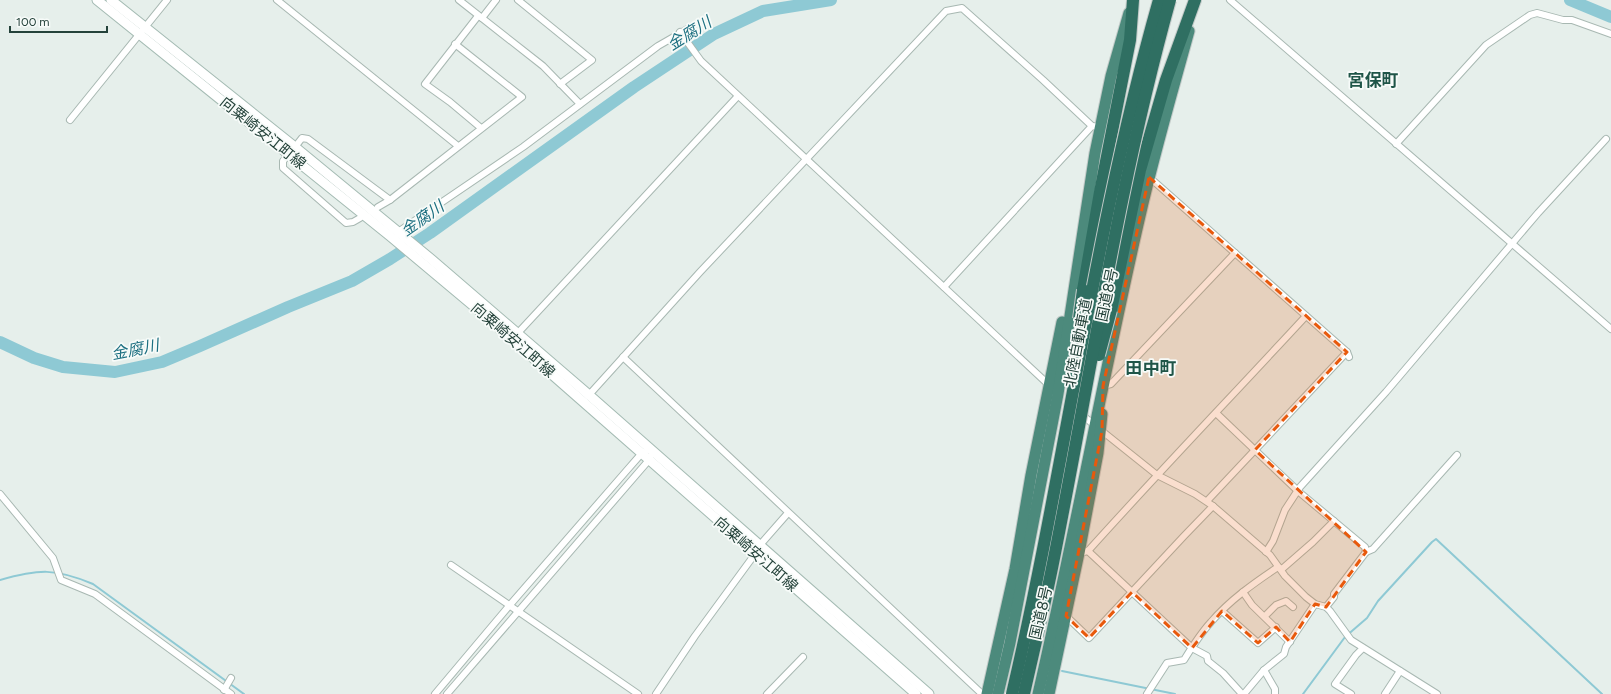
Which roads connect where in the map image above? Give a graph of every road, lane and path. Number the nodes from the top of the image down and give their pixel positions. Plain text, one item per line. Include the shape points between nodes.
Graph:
1 (97, 0) edge
2 (111, 0) edge
3 (168, 0) edge
4 (277, 0) edge
5 (459, 0) edge
6 (496, 0) edge
7 (518, 0) edge
8 (1133, 0) edge
9 (1159, 0) edge
10 (1170, 0) edge
11 (1196, 0) edge
12 (1230, 0) edge
13 (480, 17) junction
14 (691, 27) dead end
15 (142, 31) junction
16 (681, 33) junction
17 (1611, 34) edge
18 (456, 44) junction
19 (560, 84) junction
20 (738, 96) junction
21 (580, 104) junction
22 (70, 120) dead end
23 (1096, 126) junction
24 (481, 128) junction
25 (1606, 139) dead end
26 (1396, 144) junction
27 (458, 146) junction
28 (292, 151) junction
29 (806, 160) junction
30 (1149, 177) junction
31 (390, 200) junction
32 (378, 207) dead end
33 (360, 218) dead end
34 (394, 234) junction
35 (1512, 243) junction
36 (1080, 249) junction
37 (1235, 253) junction
38 (944, 287) junction
39 (1306, 316) junction
40 (1611, 328) edge
41 (515, 336) junction
42 (623, 357) junction
43 (1049, 385) junction
44 (1103, 386) junction
45 (1058, 394) junction
46 (586, 398) junction
47 (1216, 413) junction
48 (1098, 428) junction
49 (651, 450) junction
50 (1256, 450) junction
51 (642, 453) junction
52 (1457, 455) dead end
53 (649, 460) junction
54 (1058, 475) junction
55 (1156, 475) junction
56 (1299, 492) junction
57 (0, 494) edge
58 (1207, 501) junction
59 (1213, 506) junction
60 (1063, 512) junction
61 (788, 513) junction
62 (1334, 521) junction
63 (757, 550) junction
64 (1083, 552) junction
65 (1266, 552) junction
66 (1366, 552) junction
67 (451, 565) dead end
68 (1278, 567) junction
69 (1132, 592) junction
70 (1243, 592) junction
71 (1316, 604) junction
72 (509, 606) junction
73 (1293, 607) dead end
74 (1326, 608) junction
75 (1222, 611) junction
76 (517, 612) junction
77 (1066, 616) junction
78 (1265, 616) junction
79 (1276, 627) junction
80 (1290, 642) junction
81 (1192, 648) junction
82 (1363, 648) junction
83 (803, 657) dead end
84 (1264, 670) junction
85 (1400, 670) junction
86 (231, 678) dead end
87 (225, 689) junction
88 (1150, 691) edge
89 (231, 694) edge
90 (434, 694) edge
91 (448, 694) edge
92 (638, 694) edge
93 (656, 694) edge
94 (767, 694) edge
95 (916, 694) edge
96 (929, 694) edge
97 (982, 694) edge
98 (988, 694) edge
99 (998, 694) edge
100 (1012, 694) edge
101 (1024, 694) edge
102 (1038, 694) edge
103 (1049, 694) edge
104 (1243, 694) edge
105 (1275, 694) edge
106 (1351, 694) edge
107 (1385, 694) edge
108 (1437, 694) edge

1 - 15 main road, 向粟崎安江町線
2 - 15 main road, 向粟崎安江町線
3 - 15 street
4 - 27 street
5 - 13 street
6 - 13 street
7 - 19 street via 592,60
8 - 23 highway, 国道8号
8 - 54 highway, bridge via 1130,40 1100,192 1077,331
9 - 54 highway, 北陸自動車道, bridge via 1119,157
10 - 60 highway, 北陸自動車道, bridge via 1148,84 1116,228
11 - 30 highway, 国道8号
11 - 60 highway, bridge via 1166,80 1136,189 1111,310
12 - 26 street
13 - 18 street
13 - 19 street via 543,66
14 - 16 street
15 - 22 street
15 - 28 main road, 向粟崎安江町線
16 - 20 street via 701,61
16 - 21 street via 658,46
17 - 26 street via 1572,20 1530,15 1486,45
18 - 24 street via 425,84
18 - 24 street via 522,97
19 - 21 street
20 - 29 street
20 - 41 street
21 - 34 street via 523,148
23 - 29 street via 962,8 946,11
23 - 36 highway, 国道8号
23 - 38 street
24 - 27 street
25 - 35 street
26 - 35 street
27 - 31 street
28 - 31 street via 302,138 308,139
28 - 33 street via 283,161 283,168 346,223
28 - 34 main road, 向粟崎安江町線
29 - 38 street
29 - 42 street
30 - 37 street
30 - 44 highway, 国道8号
31 - 32 street
34 - 41 main road, 向粟崎安江町線
35 - 40 street
35 - 56 street via 1386,392 1300,487
36 - 43 highway
36 - 45 highway, 国道8号
37 - 39 street
37 - 44 street via 1111,384
38 - 43 street
39 - 47 street
39 - 50 street via 1348,355
41 - 46 main road, 向粟崎安江町線
42 - 46 street
42 - 61 street
43 - 98 highway via 1015,569
44 - 48 highway, 国道8号
45 - 48 street
45 - 99 highway, 国道8号
46 - 49 main road, 向粟崎安江町線
46 - 51 main road, 向粟崎安江町線
47 - 50 street
47 - 55 street
48 - 55 street
48 - 64 highway
48 - 102 highway, 国道8号
49 - 51 street
49 - 53 street
49 - 63 main road, 向粟崎安江町線
50 - 56 street
50 - 58 street
51 - 53 main road, 向粟崎安江町線
51 - 72 street
52 - 66 street via 1373,549
53 - 63 main road, 向粟崎安江町線
53 - 76 street
54 - 100 highway, 北陸自動車道, bridge
55 - 58 street
55 - 64 street
56 - 62 street
56 - 65 street via 1285,510 1273,542
57 - 87 street via 53,558 61,580 96,594
58 - 59 street
59 - 65 street
59 - 69 street
60 - 101 highway, 北陸自動車道, bridge
61 - 63 street
61 - 97 street
62 - 66 street via 1365,547
62 - 68 street via 1282,569
63 - 93 street
63 - 95 main road, 向粟崎安江町線
63 - 96 main road, 向粟崎安江町線
64 - 69 street
64 - 77 highway
65 - 68 street
66 - 74 street
67 - 72 street
68 - 70 street
68 - 71 street via 1284,576
69 - 77 street via 1089,638
69 - 81 street
70 - 75 street
70 - 78 street via 1252,605
71 - 74 street
71 - 80 street
72 - 76 street
72 - 90 street
73 - 78 street via 1286,601 1276,605
74 - 82 street via 1348,636
75 - 79 street via 1258,643
75 - 81 street
76 - 91 street
76 - 92 street
77 - 103 highway
78 - 79 street
79 - 80 street
80 - 84 street via 1284,654 1272,661
81 - 88 street via 1184,660 1167,663
81 - 104 street via 1207,656 1208,661
82 - 85 street
82 - 106 street via 1335,684
83 - 94 street
84 - 104 street
84 - 105 street via 1275,689
85 - 107 street
85 - 108 street
86 - 87 street
87 - 89 street

